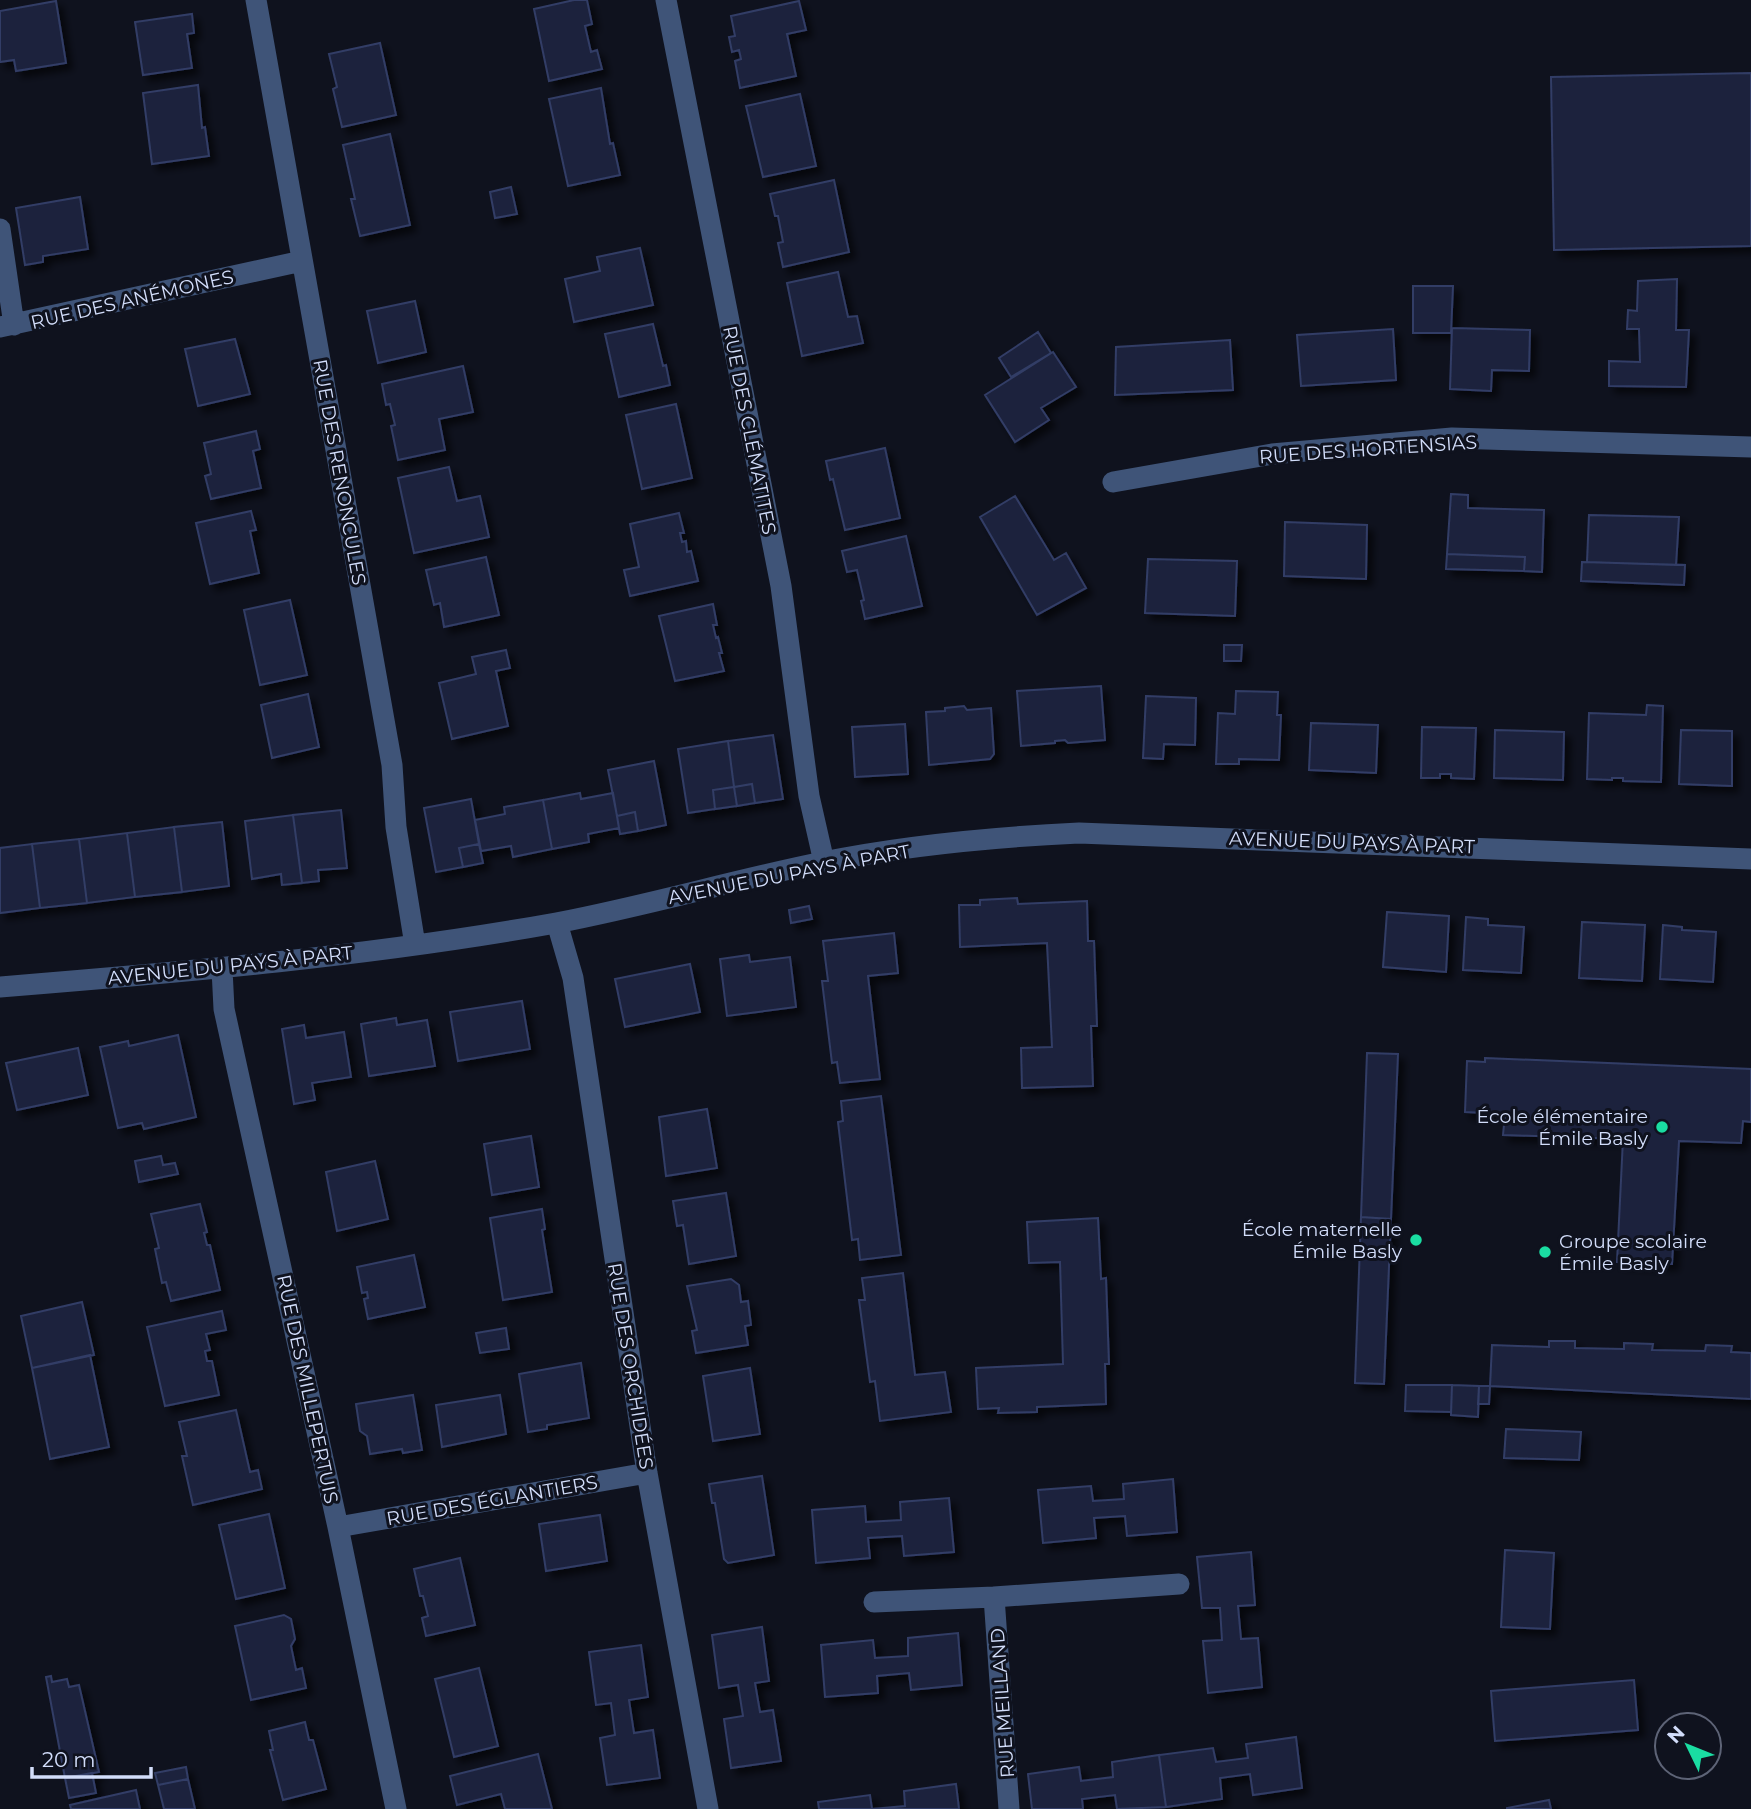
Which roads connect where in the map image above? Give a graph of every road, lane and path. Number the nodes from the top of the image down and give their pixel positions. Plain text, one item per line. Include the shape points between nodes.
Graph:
1 (256, 0) edge
2 (666, 0) edge
3 (0, 229) edge
4 (302, 261) junction
5 (7, 326) edge
6 (1751, 447) edge
7 (1113, 482) dead end
8 (1751, 859) edge
9 (824, 862) junction
10 (557, 923) junction
11 (415, 945) junction
12 (222, 969) junction
13 (0, 987) edge
14 (647, 1473) junction
15 (338, 1527) junction
16 (1179, 1584) dead end
17 (995, 1597) junction
18 (874, 1602) dead end
19 (397, 1809) edge
20 (708, 1809) edge
21 (1009, 1809) edge

1 - 4 street, RUE DES RENONCULES
2 - 9 street, RUE DES CLÉMATITES via 781,586 809,796
3 - 5 street, RUE DES ANÉMONES
4 - 5 street, RUE DES ANÉMONES
4 - 11 street, RUE DES RENONCULES via 392,765 396,827
6 - 7 street, RUE DES HORTENSIAS via 1452,438 1272,454
8 - 9 street, AVENUE DU PAYS À PART via 1079,833 992,837
9 - 10 street, AVENUE DU PAYS À PART
10 - 11 street, AVENUE DU PAYS À PART
10 - 14 street, RUE DES ORCHIDÉES via 573,978
11 - 12 street, AVENUE DU PAYS À PART
12 - 13 street, AVENUE DU PAYS À PART
12 - 15 street, RUE DES MILLEPERTUIS via 224,1009
14 - 15 street, RUE DES ÉGLANTIERS
14 - 20 street, RUE DES ORCHIDÉES
15 - 19 street, RUE DES MILLEPERTUIS
16 - 17 street
17 - 18 street
17 - 21 street, RUE MEILLAND

